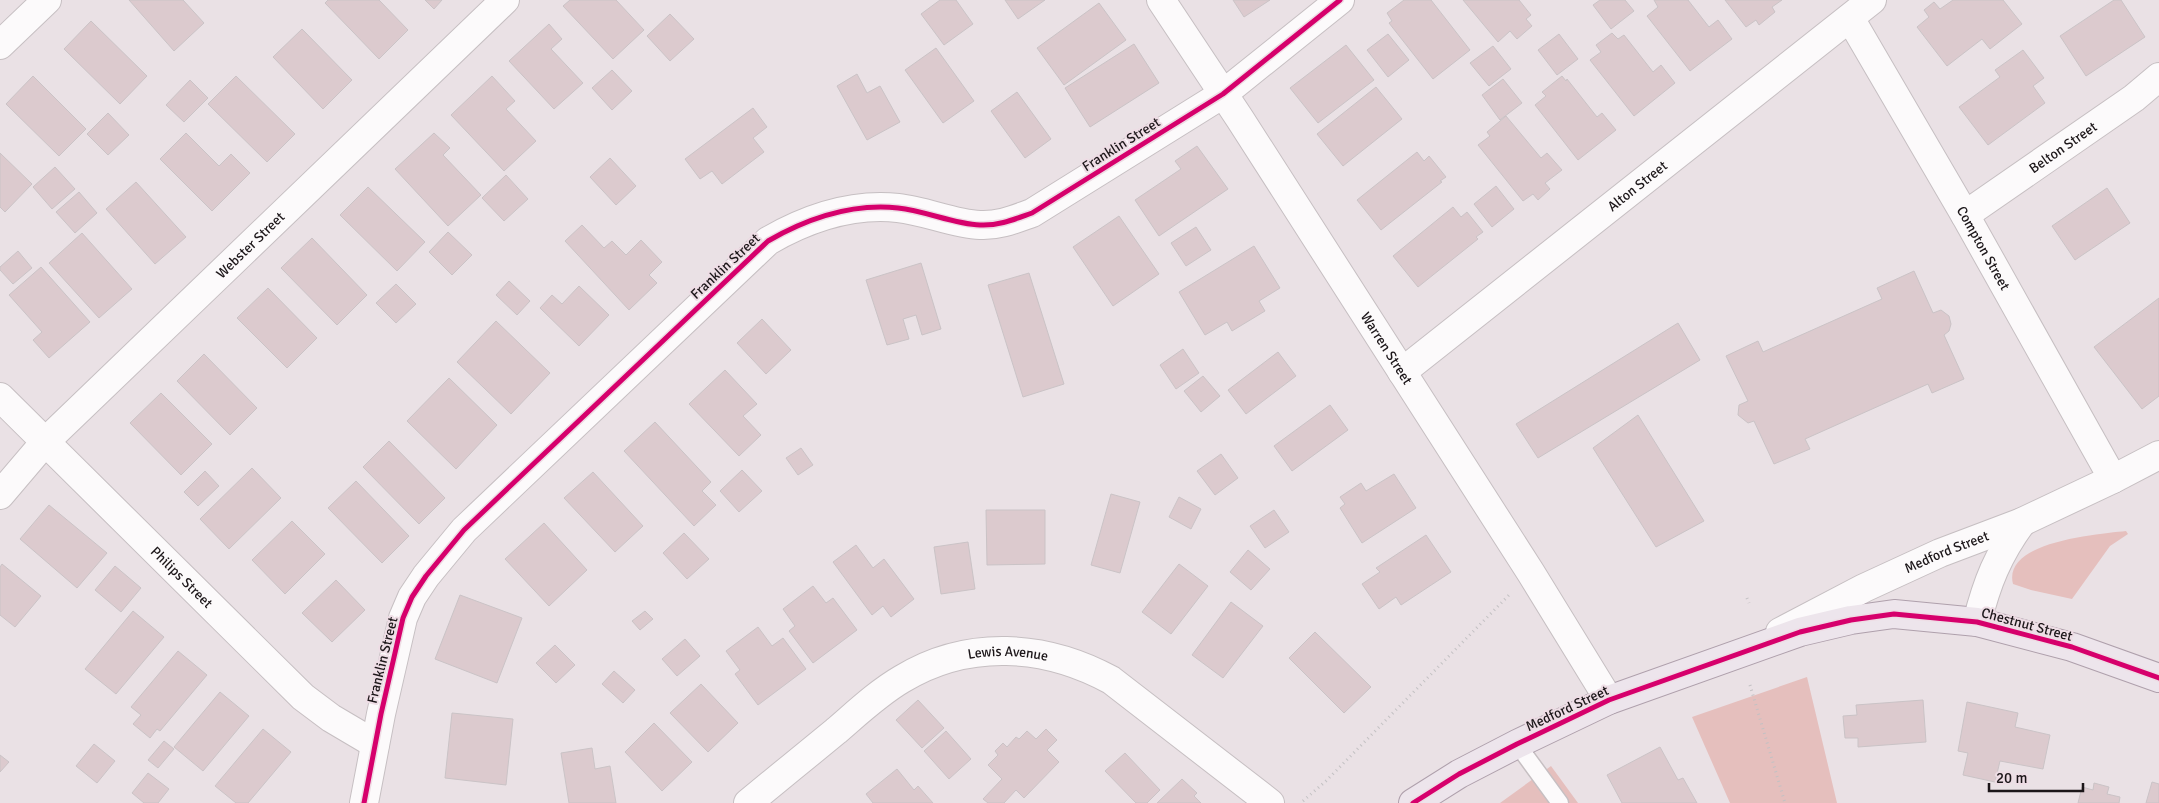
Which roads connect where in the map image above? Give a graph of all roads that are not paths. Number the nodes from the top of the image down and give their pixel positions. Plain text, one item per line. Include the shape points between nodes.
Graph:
1 (47, 0) edge
2 (505, 0) edge
3 (1161, 0) edge
4 (1340, 0) edge
5 (1872, 0) edge
6 (1850, 18) junction
7 (0, 45) edge
8 (2159, 77) edge
9 (1223, 94) junction
10 (1965, 215) junction
11 (1402, 372) junction
12 (0, 397) edge
13 (45, 442) junction
14 (2159, 455) edge
15 (2113, 479) junction
16 (0, 495) edge
17 (2022, 522) junction
18 (1977, 622) junction
19 (1740, 652) junction
20 (2159, 678) edge
21 (1609, 700) junction
22 (375, 744) junction
23 (1517, 744) junction
24 (366, 802) edge
25 (748, 803) edge
26 (1270, 803) edge
27 (1413, 803) edge
28 (1560, 803) edge

1 - 7 street
2 - 13 street, Webster Street
3 - 9 street, Warren Street
4 - 9 street, Franklin Street
5 - 6 street, Alton Street
6 - 10 street, Compton Street
6 - 11 street, Alton Street
8 - 10 street, Belton Street via 2134,98
9 - 11 street, Warren Street
9 - 22 street, Franklin Street via 1032,213 1016,219 979,225 899,208 857,208 835,211 768,241 441,555 412,597 403,618
10 - 15 street, Compton Street
11 - 21 street, Warren Street
12 - 13 street, Philips Street
13 - 16 street, Webster Street
13 - 22 street, Philips Street via 303,698
14 - 15 street, Medford Street
15 - 17 street, Medford Street
17 - 18 street, Medford Street via 1997,560
17 - 19 street, Medford Street via 1940,553 1864,588
18 - 19 main road, Chestnut Street via 1894,614 1825,626
18 - 20 main road, Chestnut Street via 2072,646
19 - 21 main road, Medford Street
21 - 23 main road, Medford Street
22 - 24 street, Franklin Street
23 - 27 main road, Medford Street via 1459,774
23 - 28 lane
25 - 26 street, Lewis Avenue via 900,680 960,655 996,650 1058,658 1090,668 1112,680

